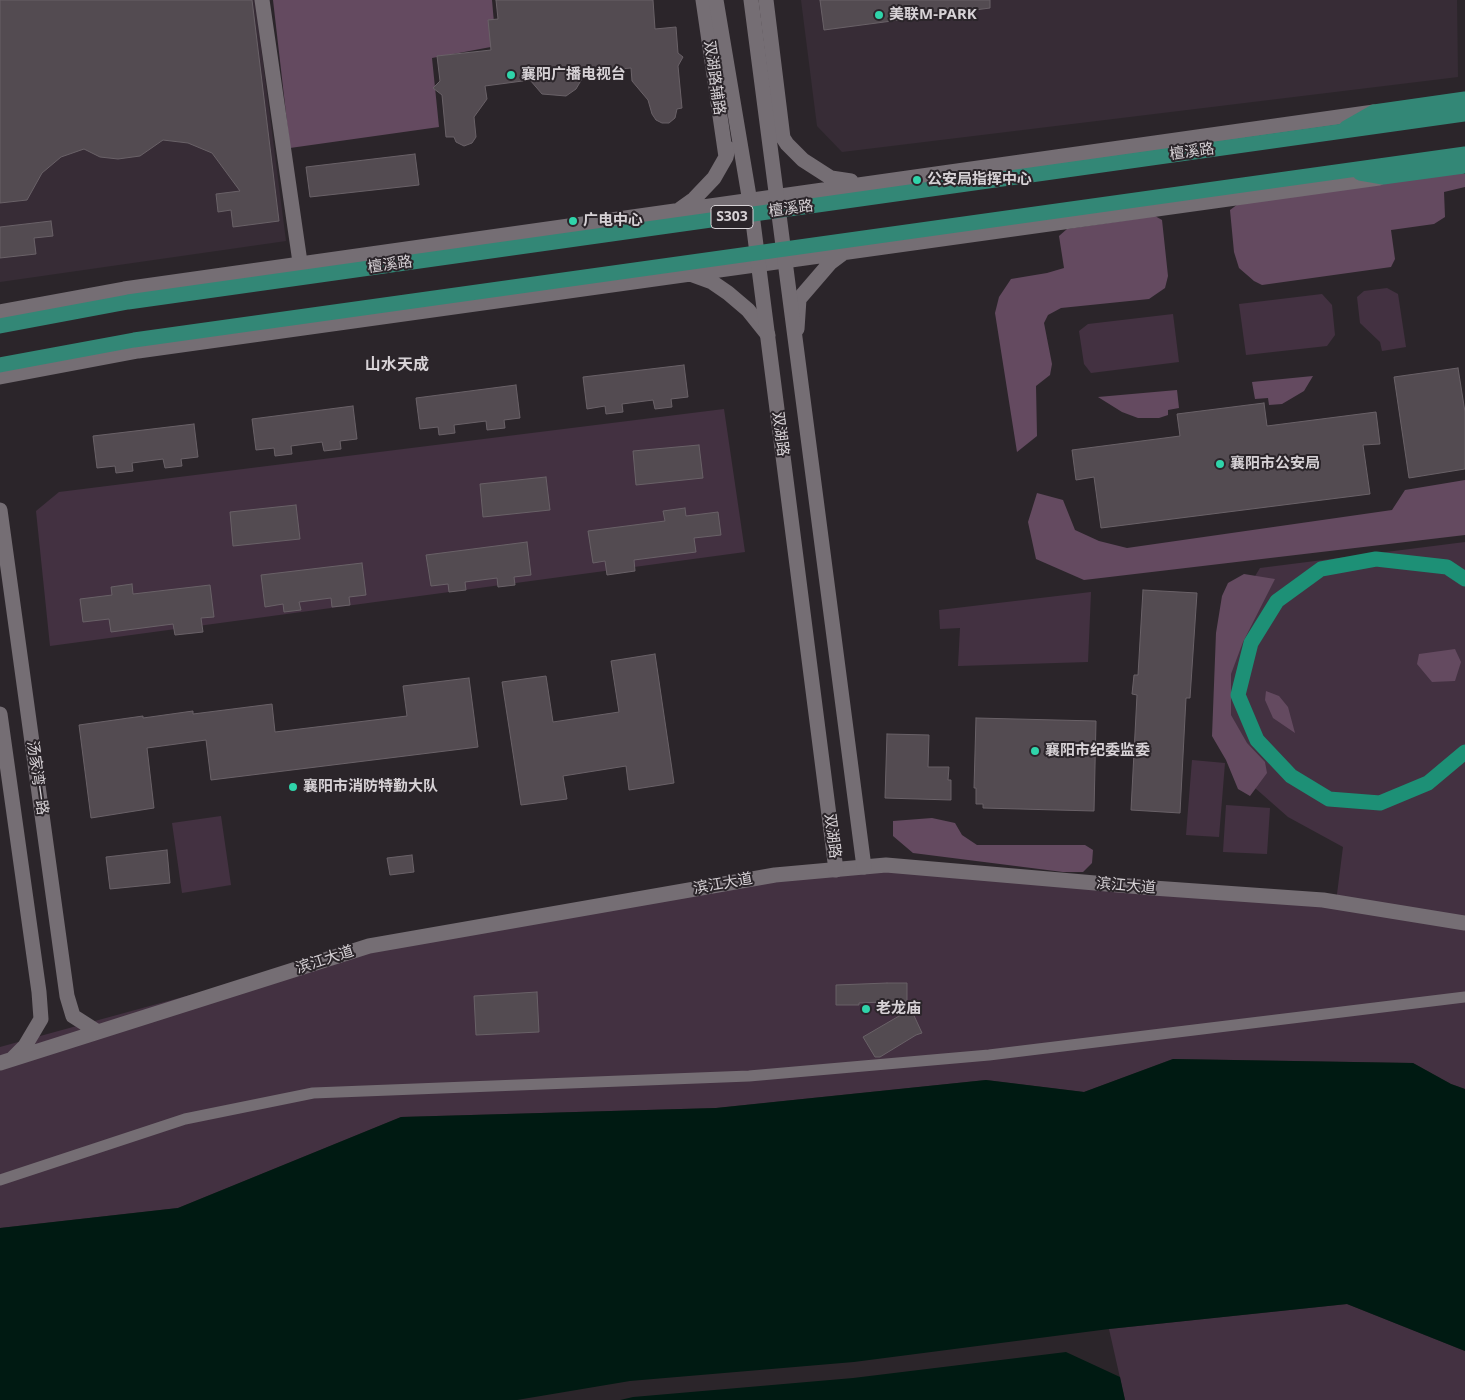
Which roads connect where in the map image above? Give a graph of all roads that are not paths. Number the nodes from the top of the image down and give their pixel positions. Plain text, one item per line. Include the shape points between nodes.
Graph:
1 (262, 0) edge
2 (703, 0) edge
3 (716, 0) edge
4 (751, 0) edge
5 (766, 0) edge
6 (1465, 99) edge
7 (765, 108) junction
8 (1374, 112) junction
9 (1465, 114) edge
10 (735, 115) junction
11 (1341, 131) junction
12 (783, 138) junction
13 (1465, 154) edge
14 (726, 157) junction
15 (1465, 166) edge
16 (1343, 171) junction
17 (1383, 177) junction
18 (867, 183) junction
19 (777, 203) junction
20 (751, 207) junction
21 (677, 210) junction
22 (863, 238) junction
23 (845, 252) junction
24 (784, 255) junction
25 (758, 258) junction
26 (301, 271) junction
27 (689, 274) junction
28 (0, 312) edge
29 (0, 326) edge
30 (768, 335) junction
31 (796, 348) junction
32 (0, 365) edge
33 (0, 377) edge
34 (0, 510) edge
35 (1465, 579) edge
36 (0, 714) edge
37 (1465, 752) edge
38 (864, 867) junction
39 (836, 870) junction
40 (1465, 923) edge
41 (1465, 997) edge
42 (98, 1032) junction
43 (6, 1062) edge
44 (0, 1180) edge

1 - 26 street
2 - 14 street, 双湖路辅路
3 - 10 street, 双湖路
4 - 7 street, 双湖路
5 - 12 street
6 - 8 main road
7 - 12 street
7 - 19 street, 双湖路
8 - 11 main road
8 - 18 street
9 - 11 main road, 檀溪路 / S303
10 - 14 street
10 - 20 street, 双湖路
11 - 19 main road, 檀溪路 / S303
12 - 18 street via 803,160 831,178
13 - 16 main road
14 - 21 street via 714,178 694,199
15 - 17 main road
16 - 17 main road
16 - 22 main road
17 - 23 street
18 - 19 street
19 - 20 main road, 檀溪路 / S303
19 - 24 street, 双湖路
20 - 21 street
20 - 25 street, 双湖路
20 - 26 main road, 檀溪路 / S303
21 - 26 street
22 - 23 street
22 - 24 main road
23 - 24 street
23 - 31 street via 830,263 799,299
24 - 25 main road
24 - 31 street, 双湖路
25 - 27 street
25 - 30 street, 双湖路
25 - 32 main road via 134,340
26 - 28 street via 124,290
26 - 29 main road, 檀溪路 / S303
27 - 30 street via 712,282 728,293 748,310
27 - 33 street via 138,351
30 - 39 street, 双湖路
31 - 38 street, 双湖路
34 - 42 street, 汤家湾一路 via 67,996 73,1016
35 - 37 highway via 1447,568 1376,559 1321,569 1276,600 1250,643 1238,695 1257,740 1291,776 1329,799 1380,803 1428,784
36 - 43 street, 汤家湾一路 via 39,992 40,1019 25,1046
38 - 39 street, 滨江大道
38 - 40 street, 滨江大道 via 886,865 1322,900
39 - 42 street, 滨江大道 via 776,874 369,946
41 - 44 street via 989,1055 749,1076 314,1093 185,1120
42 - 43 street, 滨江大道

